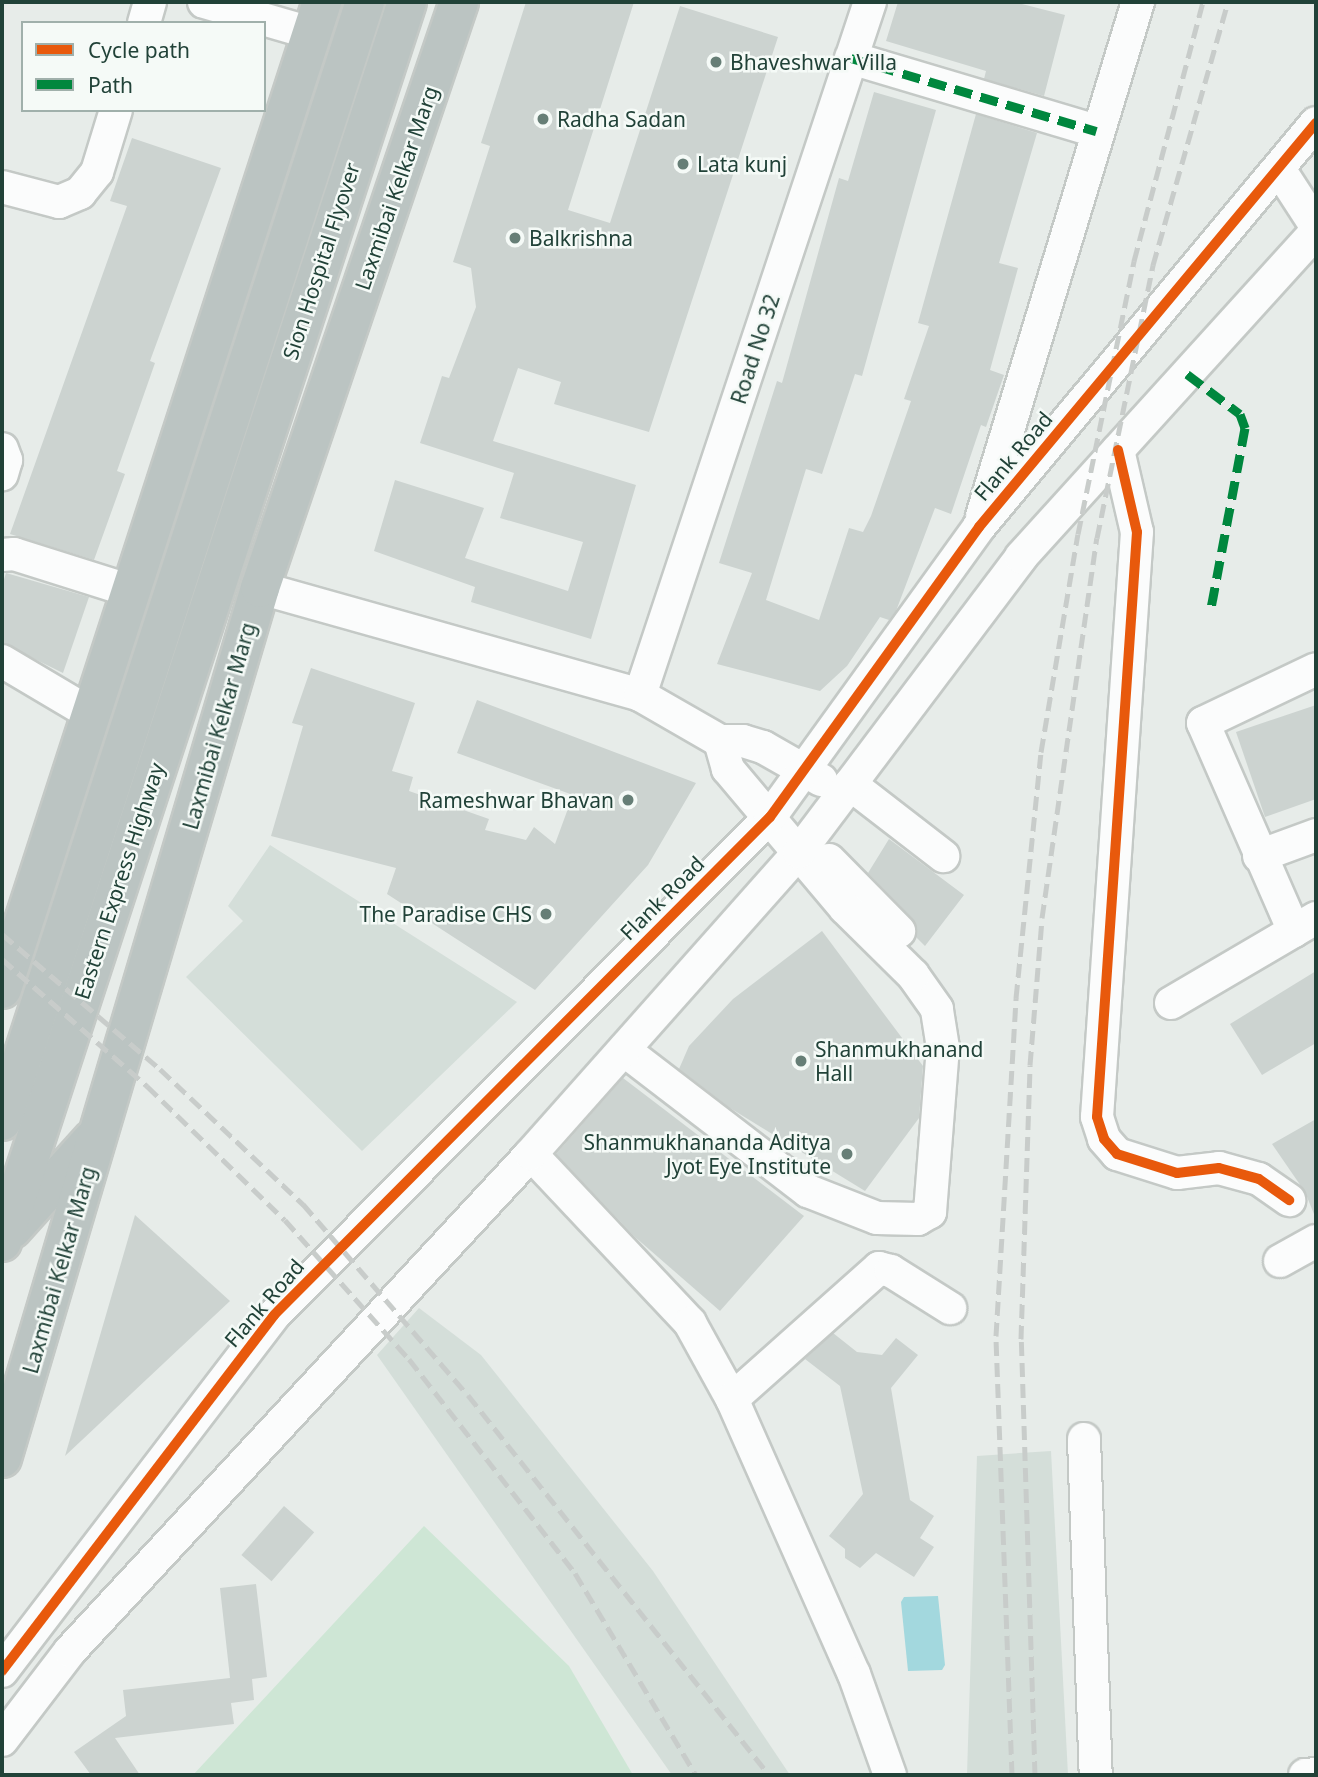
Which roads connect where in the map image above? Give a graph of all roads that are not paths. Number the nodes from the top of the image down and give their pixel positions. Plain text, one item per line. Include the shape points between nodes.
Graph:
1 (150, 2) edge
2 (204, 2) edge
3 (365, 2) edge
4 (407, 2) edge
5 (460, 2) edge
6 (870, 2) edge
7 (1139, 2) edge
8 (316, 17) edge
9 (145, 21) edge
10 (851, 58) junction
11 (115, 112) edge
12 (1316, 122) edge
13 (1096, 131) junction
14 (1279, 169) junction
15 (2, 187) edge
16 (1316, 226) edge
17 (1316, 232) edge
18 (2, 449) edge
19 (1118, 450) junction
20 (2, 474) edge
21 (199, 509) junction
22 (236, 521) junction
23 (979, 527) junction
24 (2, 555) edge
25 (133, 582) junction
26 (258, 597) junction
27 (2, 661) edge
28 (1316, 669) edge
29 (2, 675) edge
30 (640, 695) junction
31 (86, 721) junction
32 (720, 741) junction
33 (804, 770) junction
34 (847, 788) junction
35 (770, 817) junction
36 (1316, 835) edge
37 (804, 846) junction
38 (943, 856) dead end
39 (1259, 856) junction
40 (1305, 924) edge
41 (919, 952) dead end
42 (2, 989) edge
43 (1171, 1003) dead end
44 (624, 1050) junction
45 (2, 1121) edge
46 (100, 1132) junction
47 (531, 1154) junction
48 (1289, 1200) dead end
49 (2, 1241) edge
50 (1316, 1241) edge
51 (1280, 1261) dead end
52 (950, 1308) dead end
53 (732, 1399) junction
54 (1084, 1440) dead end
55 (2, 1458) edge
56 (2, 1671) edge
57 (2, 1740) edge
58 (1316, 1774) edge
59 (890, 1775) edge
60 (1096, 1775) edge
61 (1304, 1775) edge

1 - 9 street
2 - 8 street
3 - 21 highway, Sion Hospital Flyover
4 - 22 highway, Sion Hospital Flyover
5 - 26 highway, Laxmibai Kelkar Marg
6 - 10 street, Road No 32
7 - 13 street
8 - 25 highway
10 - 13 street
10 - 30 street, Road No 32
11 - 15 street via 96,172 80,193 59,202
12 - 14 street, Flank Road
13 - 23 street
14 - 16 street
14 - 23 street, Flank Road
17 - 19 street
18 - 20 street via 6,460
19 - 34 street via 1021,557
19 - 48 street via 1137,532 1097,1117 1104,1139 1116,1154 1177,1173 1219,1168 1259,1179
21 - 25 highway
21 - 45 highway, Eastern Express Highway
22 - 26 highway
22 - 49 highway, Eastern Express Highway
23 - 33 street, Flank Road
24 - 25 street
25 - 31 highway
26 - 30 street
26 - 46 highway, Laxmibai Kelkar Marg
27 - 31 street
28 - 39 street via 1203,723
29 - 31 street
30 - 32 street
31 - 42 highway
32 - 33 street via 763,747
32 - 35 street via 728,769
33 - 34 street
33 - 35 street, Flank Road
34 - 37 street
34 - 38 street
35 - 37 street
35 - 56 street, Flank Road via 274,1315
36 - 39 street
37 - 41 street
37 - 44 street
37 - 44 street via 845,908 913,975 937,1009 943,1048 930,1212 918,1219 877,1218 808,1191
39 - 40 street
40 - 43 street
44 - 47 street
46 - 49 highway
46 - 55 highway, Laxmibai Kelkar Marg
47 - 53 street via 690,1323
47 - 57 street via 80,1641
50 - 51 street
52 - 53 street via 879,1268
53 - 59 street via 854,1674
54 - 60 street
58 - 61 street

